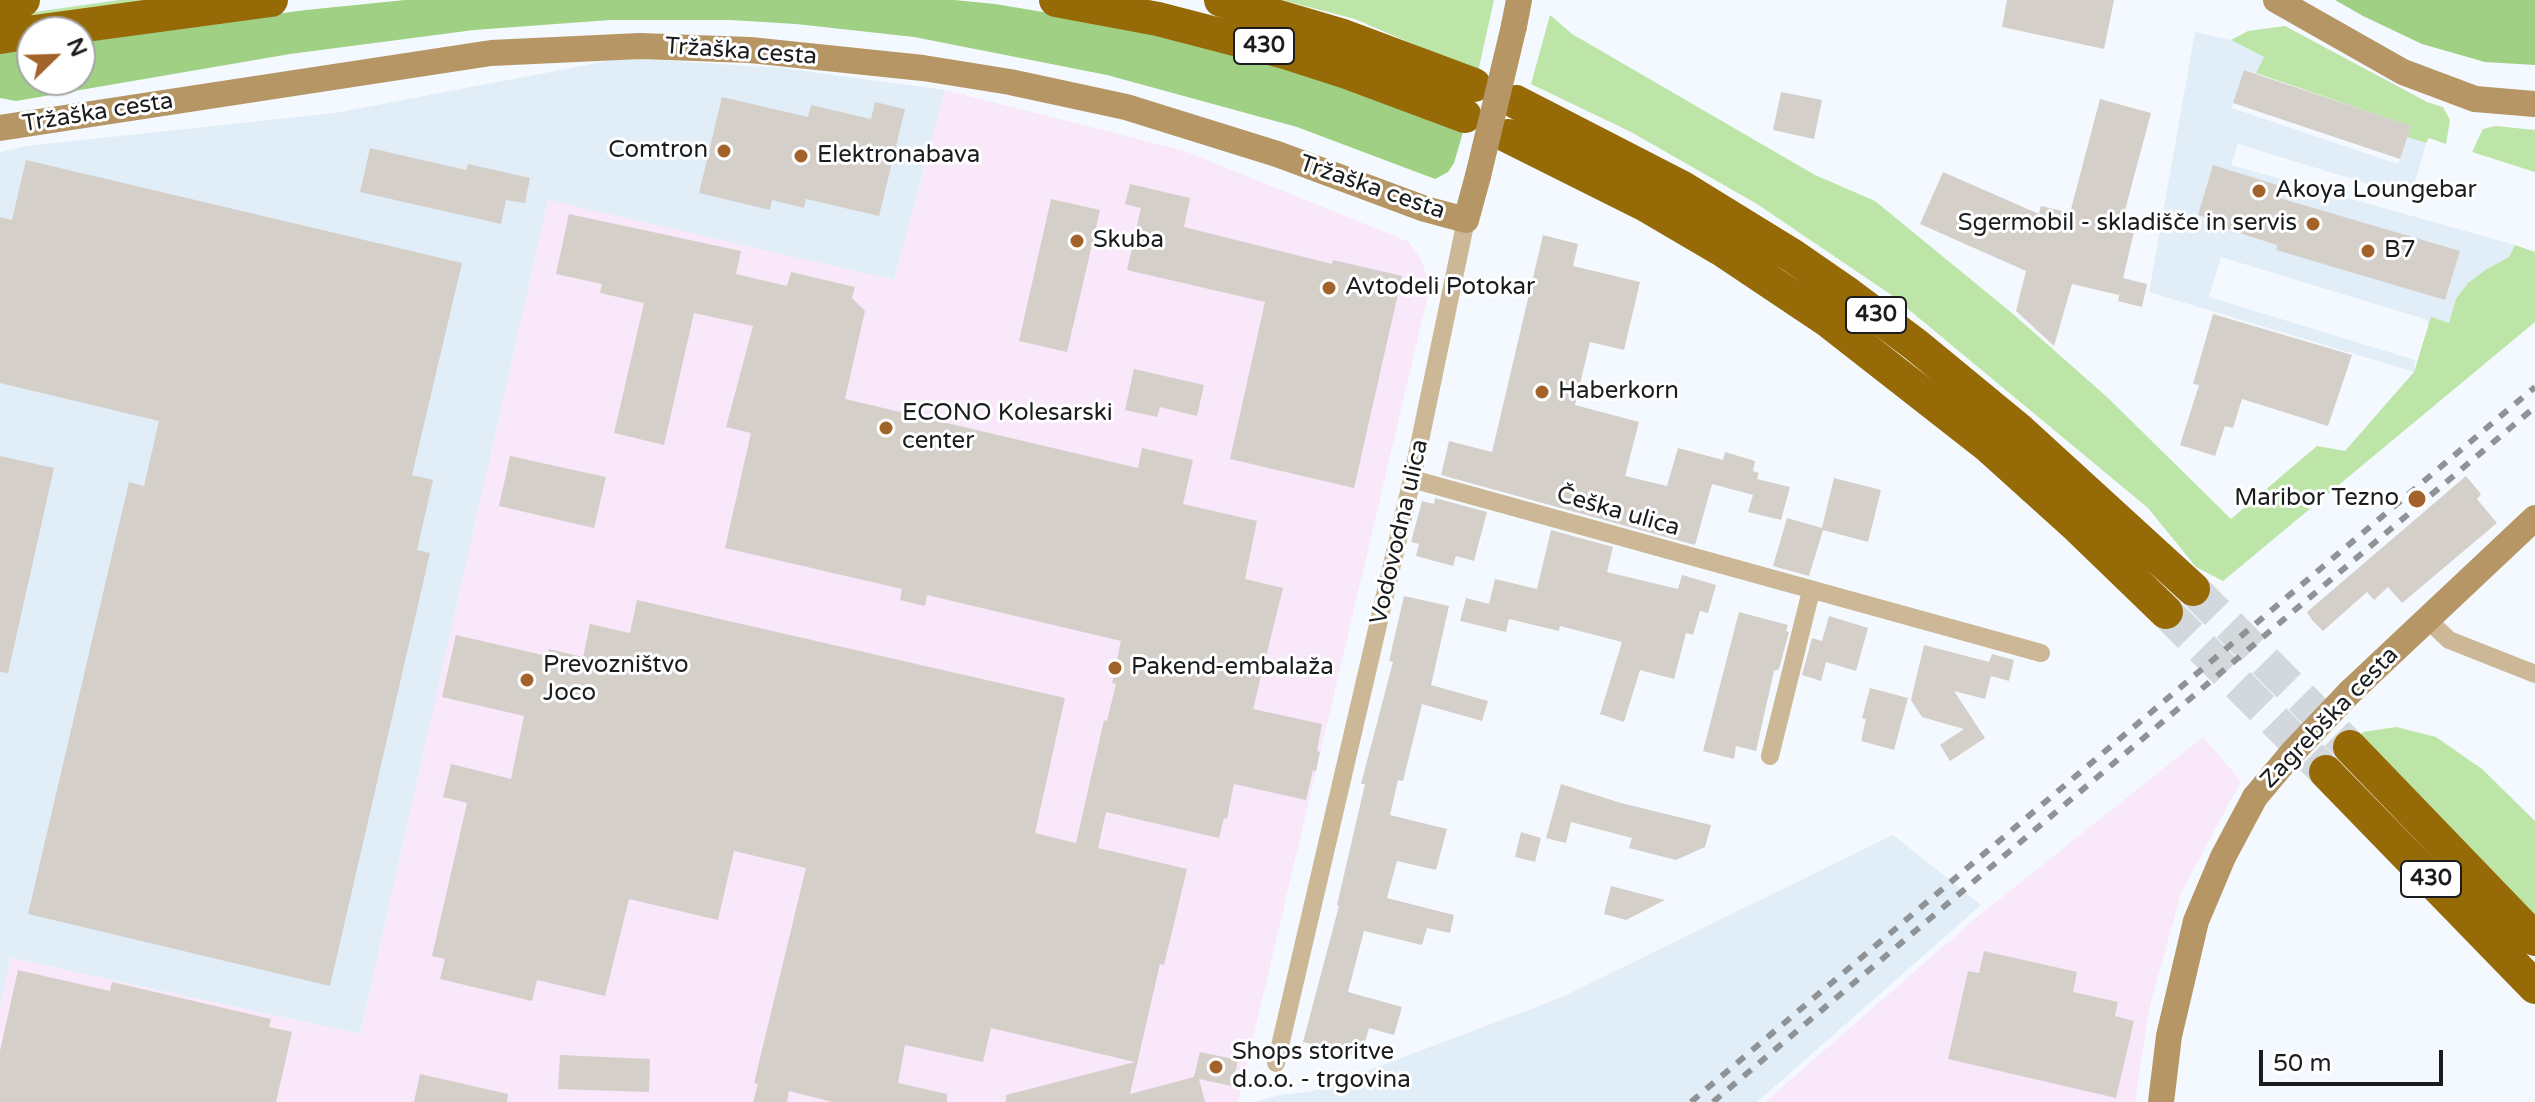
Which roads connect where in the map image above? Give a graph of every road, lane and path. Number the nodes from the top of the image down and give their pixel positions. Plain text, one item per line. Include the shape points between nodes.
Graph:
1 (23, 0) edge
2 (271, 0) edge
3 (1056, 0) edge
4 (1221, 0) edge
5 (1519, 0) edge
6 (2276, 0) edge
7 (0, 3) edge
8 (96, 24) edge
9 (1516, 102) dead end
10 (2535, 104) edge
11 (0, 128) edge
12 (1508, 136) dead end
13 (1466, 220) junction
14 (1412, 479) junction
15 (2535, 518) edge
16 (2193, 589) tunnel mouth
17 (1811, 591) junction
18 (2166, 612) tunnel mouth
19 (2427, 619) junction
20 (2041, 653) dead end
21 (2535, 674) edge
22 (2350, 747) tunnel mouth
23 (1770, 756) dead end
24 (2326, 772) tunnel mouth
25 (2535, 939) edge
26 (2535, 987) edge
27 (1276, 1063) dead end
28 (2161, 1102) edge

1 - 7 highway
2 - 8 highway
3 - 4 highway, 430 via 1158,19 1470,100 1340,35
5 - 13 street, Vodovodna ulica, bridge
6 - 10 street via 2403,72 2475,99
9 - 16 highway, 430 via 1681,187 1837,287 1998,412
11 - 13 street, Tržaška cesta via 491,53 640,46 750,50 923,68 1126,107
12 - 18 highway, 430 via 1646,205 1830,322 1986,444
13 - 14 street, Vodovodna ulica
14 - 17 street, Češka ulica
14 - 27 street, Vodovodna ulica
15 - 19 street, Zagrebška cesta
17 - 20 street, Češka ulica
17 - 23 street
19 - 21 street via 2449,640
19 - 28 street, Zagrebška cesta, bridge via 2350,692 2255,797 2196,921 2169,1036
22 - 25 highway, 430
24 - 26 highway, 430

